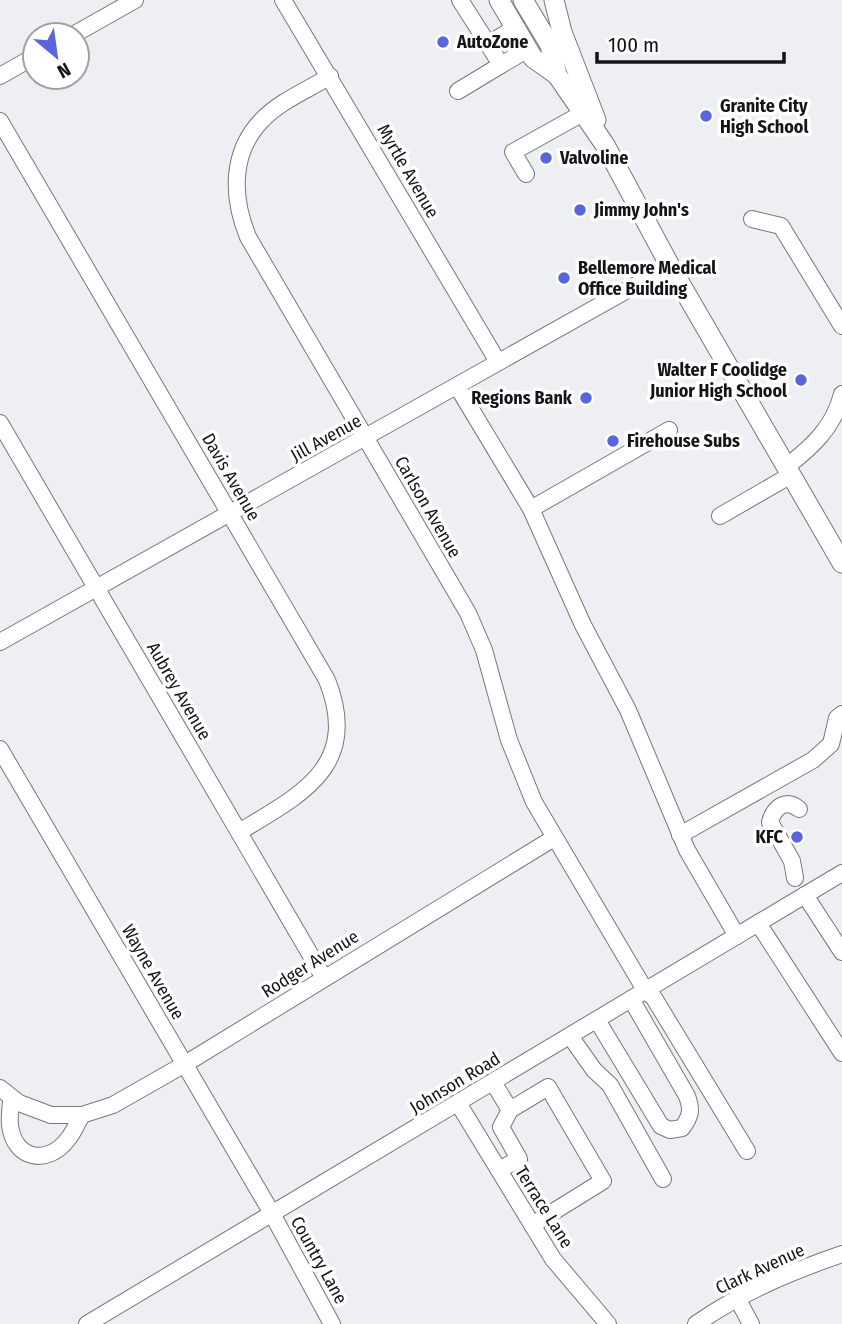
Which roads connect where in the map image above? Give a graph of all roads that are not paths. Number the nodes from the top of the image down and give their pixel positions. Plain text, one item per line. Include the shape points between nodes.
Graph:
1 (135, 0) edge
2 (283, 0) edge
3 (460, 0) edge
4 (499, 0) edge
5 (523, 0) edge
6 (554, 0) edge
7 (91, 25) edge
8 (516, 28) junction
9 (488, 44) junction
10 (528, 49) junction
11 (21, 64) edge
12 (501, 65) junction
13 (557, 75) junction
14 (0, 76) edge
15 (330, 76) junction
16 (458, 91) dead end
17 (583, 113) junction
18 (0, 121) edge
19 (605, 145) junction
20 (526, 174) dead end
21 (752, 219) dead end
22 (670, 266) junction
23 (842, 326) edge
24 (498, 362) junction
25 (457, 386) junction
26 (842, 394) edge
27 (0, 424) edge
28 (669, 430) dead end
29 (365, 438) junction
30 (788, 471) junction
31 (531, 509) junction
32 (231, 514) junction
33 (720, 516) dead end
34 (842, 563) edge
35 (96, 588) junction
36 (0, 642) edge
37 (842, 714) edge
38 (0, 749) edge
39 (799, 809) dead end
40 (239, 832) junction
41 (680, 835) junction
42 (554, 838) junction
43 (841, 876) edge
44 (795, 878) dead end
45 (805, 895) junction
46 (758, 923) junction
47 (737, 936) junction
48 (842, 952) edge
49 (324, 978) junction
50 (645, 990) junction
51 (631, 999) junction
52 (597, 1020) junction
53 (570, 1036) junction
54 (842, 1053) edge
55 (185, 1064) junction
56 (494, 1082) junction
57 (6, 1093) edge
58 (458, 1103) junction
59 (510, 1110) junction
60 (82, 1115) junction
61 (747, 1151) dead end
62 (499, 1170) junction
63 (663, 1179) dead end
64 (272, 1215) junction
65 (532, 1224) junction
66 (842, 1254) edge
67 (737, 1298) junction
68 (114, 1309) junction
69 (88, 1324) edge
70 (122, 1324) edge
71 (332, 1324) edge
72 (608, 1324) edge
73 (696, 1324) edge
74 (751, 1324) edge

1 - 7 street
2 - 15 street, Myrtle Avenue
3 - 9 street
4 - 8 main road
5 - 13 main road via 550,45
6 - 19 main road
8 - 9 street
8 - 10 main road
9 - 12 street
10 - 12 street
10 - 13 main road
11 - 14 street
12 - 16 street
13 - 17 main road
15 - 24 street, Myrtle Avenue
15 - 29 street, Carlson Avenue via 273,110 250,135 238,166 237,201 248,237
17 - 19 main road
17 - 20 street via 513,152
18 - 32 street, Davis Avenue
19 - 22 main road
21 - 23 street via 781,226
22 - 24 street, Jill Avenue
22 - 30 main road
24 - 25 street, Jill Avenue
25 - 29 street, Jill Avenue
25 - 31 street
26 - 30 street via 832,424
27 - 35 street, Aubrey Avenue
28 - 31 street
29 - 32 street, Jill Avenue
29 - 42 street, Carlson Avenue via 468,613 484,650 521,773
30 - 33 street
30 - 34 main road
31 - 41 street via 583,625 628,710
32 - 35 street, Jill Avenue
32 - 40 street, Davis Avenue via 327,680 337,712 331,756 313,782
35 - 36 street, Jill Avenue
35 - 40 street, Aubrey Avenue
37 - 41 street via 824,751
38 - 55 street, Wayne Avenue
39 - 44 street via 785,803 770,822 792,861
40 - 49 street, Aubrey Avenue
41 - 47 street
42 - 49 street, Rodger Avenue
42 - 50 street, Carlson Avenue
43 - 45 street, Johnson Road
45 - 46 street, Johnson Road
45 - 48 street
46 - 47 street, Johnson Road
46 - 54 street
47 - 50 street, Johnson Road
49 - 55 street, Rodger Avenue
50 - 51 street, Johnson Road
50 - 61 street, Carlson Avenue
51 - 52 street, Johnson Road
51 - 52 street via 687,1096 690,1117 682,1128 661,1126
52 - 53 street, Johnson Road
53 - 56 street, Johnson Road
53 - 63 street via 610,1086
55 - 60 street, Rodger Avenue via 113,1105
55 - 64 street, Wayne Avenue
56 - 58 street, Johnson Road
56 - 59 street
57 - 60 street, Rodger Avenue via 51,1115
57 - 60 street, Rodger Avenue via 12,1133 23,1152 35,1157 50,1154 67,1141
58 - 62 street, Terrace Lane
58 - 64 street, Johnson Road
59 - 62 street via 501,1127 519,1159
59 - 65 street via 548,1087 603,1181
62 - 65 street, Terrace Lane
64 - 68 street, Johnson Road
64 - 71 street, Country Lane
65 - 72 street, Terrace Lane via 553,1259
66 - 67 street, Clark Avenue
67 - 73 street, Clark Avenue
67 - 74 street
68 - 69 street, Johnson Road
68 - 70 street

